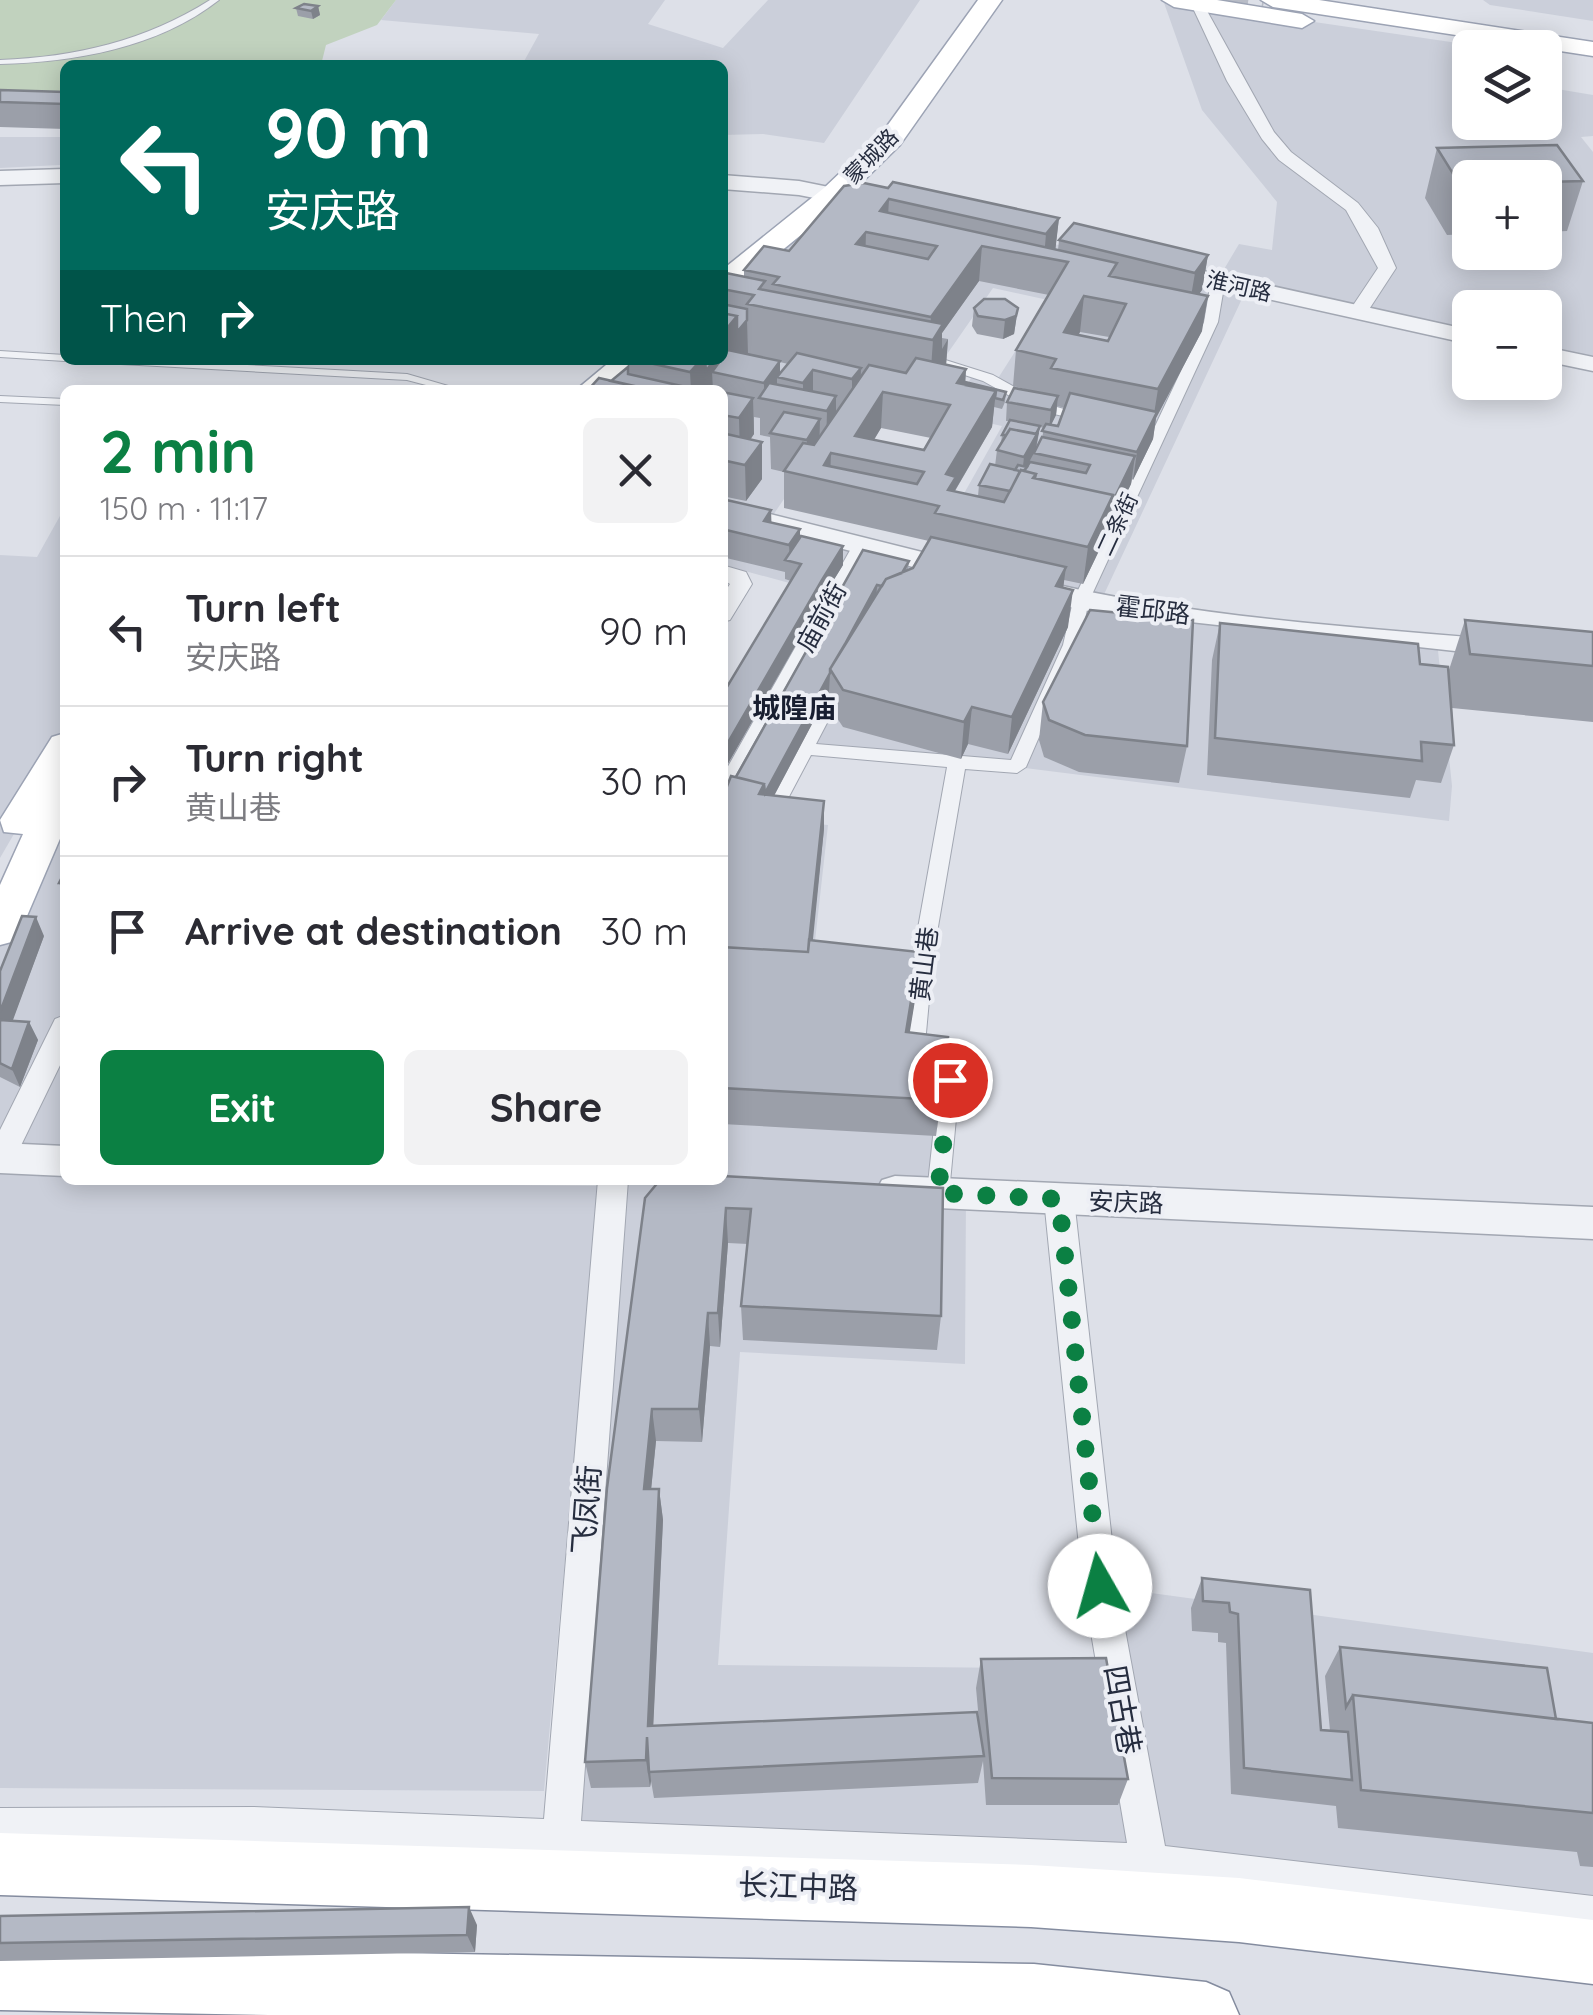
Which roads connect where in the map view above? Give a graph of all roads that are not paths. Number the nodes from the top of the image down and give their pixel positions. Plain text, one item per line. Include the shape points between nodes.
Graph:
1 (215, 0) edge
2 (968, 0) edge
3 (990, 0) edge
4 (1324, 0) edge
5 (1186, 2) edge
6 (1268, 4) edge
7 (1452, 36) edge
8 (1593, 40) edge
9 (1452, 43) edge
10 (1593, 49) edge
11 (1562, 57) edge
12 (0, 62) edge
13 (1593, 62) edge
14 (60, 176) edge
15 (0, 178) edge
16 (728, 183) edge
17 (826, 193) junction
18 (882, 204) edge
19 (1142, 264) edge
20 (728, 265) edge
21 (728, 281) edge
22 (1218, 281) junction
23 (1357, 312) junction
24 (1452, 333) edge
25 (906, 353) edge
26 (0, 354) edge
27 (60, 358) edge
28 (1562, 358) edge
29 (1593, 364) edge
30 (198, 365) edge
31 (598, 365) edge
32 (624, 365) edge
33 (439, 385) edge
34 (572, 385) edge
35 (598, 385) edge
36 (0, 399) edge
37 (60, 402) edge
38 (1103, 422) edge
39 (1141, 430) edge
40 (1160, 434) junction
41 (728, 512) edge
42 (861, 545) junction
43 (728, 574) edge
44 (1081, 601) junction
45 (728, 605) edge
46 (1593, 658) edge
47 (852, 660) edge
48 (805, 749) junction
49 (60, 755) edge
50 (957, 762) junction
51 (728, 783) edge
52 (59, 816) edge
53 (769, 819) edge
54 (0, 858) edge
55 (0, 930) edge
56 (60, 1036) edge
57 (0, 1158) edge
58 (60, 1161) edge
59 (613, 1185) edge
60 (866, 1190) edge
61 (938, 1193) junction
62 (1059, 1199) junction
63 (1593, 1222) edge
64 (0, 1827) edge
65 (561, 1839) junction
66 (1149, 1863) junction
67 (0, 1864) edge
68 (1593, 1915) edge
69 (1593, 1952) edge
70 (0, 1978) edge
71 (572, 2001) edge
72 (1206, 2015) edge

1 - 12 lane via 181,22 120,44 61,58
2 - 17 main road, 蒙城路 via 862,154
3 - 17 main road, 蒙城路 via 891,139
4 - 8 main road
5 - 9 main road
5 - 23 street via 1282,154 1335,188 1380,246 1387,268
6 - 7 main road
6 - 10 main road
11 - 13 main road
14 - 15 street
16 - 17 street
17 - 18 street
17 - 20 main road, 蒙城路
17 - 21 main road, 蒙城路
19 - 22 street, 淮河路
22 - 23 street, 淮河路
22 - 40 street, 二条街 via 1211,322
23 - 24 street, 淮河路
25 - 38 street via 953,363 1038,406
26 - 27 lane
28 - 29 street
30 - 33 lane via 407,376
31 - 34 main road
32 - 35 main road
36 - 37 lane
39 - 40 street
40 - 44 street, 二条街
41 - 42 street, 霍邱路
42 - 44 street, 霍邱路 via 922,568
42 - 51 street, 庙前街
43 - 45 street via 741,584
44 - 46 street, 霍邱路
44 - 50 street, 二条街 via 1072,645 1017,767
47 - 48 street
48 - 50 street
48 - 53 street
49 - 54 main road
50 - 61 street, 黄山巷 via 923,956 913,1062 951,1065
52 - 55 main road
56 - 57 street
57 - 58 street
59 - 65 street, 飞凤街
60 - 61 street, 安庆路
61 - 62 street, 安庆路
62 - 63 street, 安庆路
62 - 66 street, 四古巷 via 1100,1586
64 - 65 street via 252,1826
65 - 66 street
66 - 68 street
67 - 69 highway, 长江中路 via 1031,1896 1239,1910
70 - 71 highway
71 - 72 highway via 1034,1996

